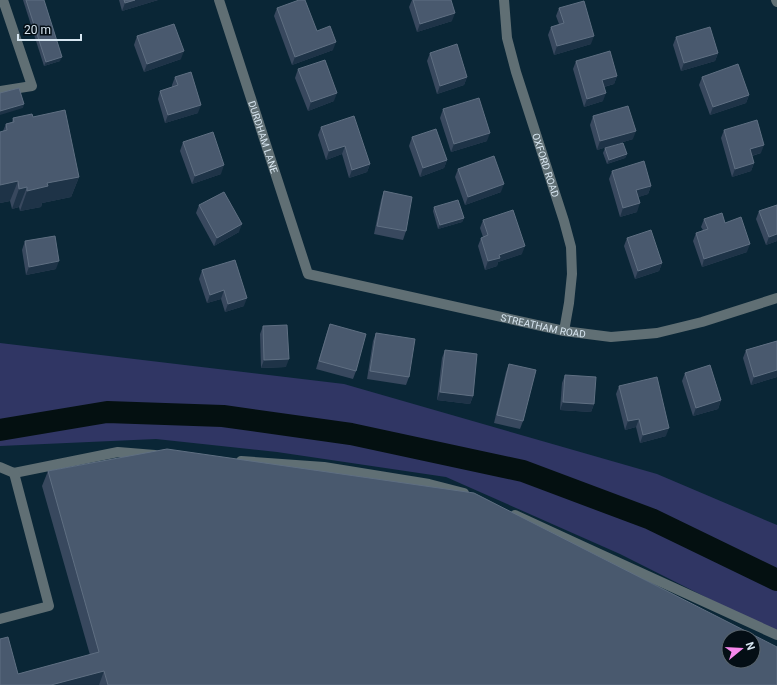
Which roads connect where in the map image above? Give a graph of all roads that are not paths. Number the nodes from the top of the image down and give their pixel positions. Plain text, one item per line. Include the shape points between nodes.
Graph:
1 (3, 0) edge
2 (219, 0) edge
3 (504, 0) edge
4 (0, 91) edge
5 (308, 274) joint
6 (777, 298) edge
7 (564, 332) junction
8 (164, 455) edge
9 (232, 460) edge
10 (0, 467) edge
11 (14, 473) junction
12 (472, 496) edge
13 (508, 511) edge
14 (0, 619) edge
15 (777, 635) edge

1 - 4 street via 32,86
2 - 5 street, DURDHAM LANE
3 - 7 street, OXFORD ROAD via 508,38 516,72 571,247 570,304
5 - 7 street, STREATHAM ROAD
6 - 7 street, STREATHAM ROAD via 702,322 657,332 611,337
8 - 11 street via 118,452
9 - 12 street via 324,467 429,484
10 - 11 street
11 - 14 street via 49,606
13 - 15 street

